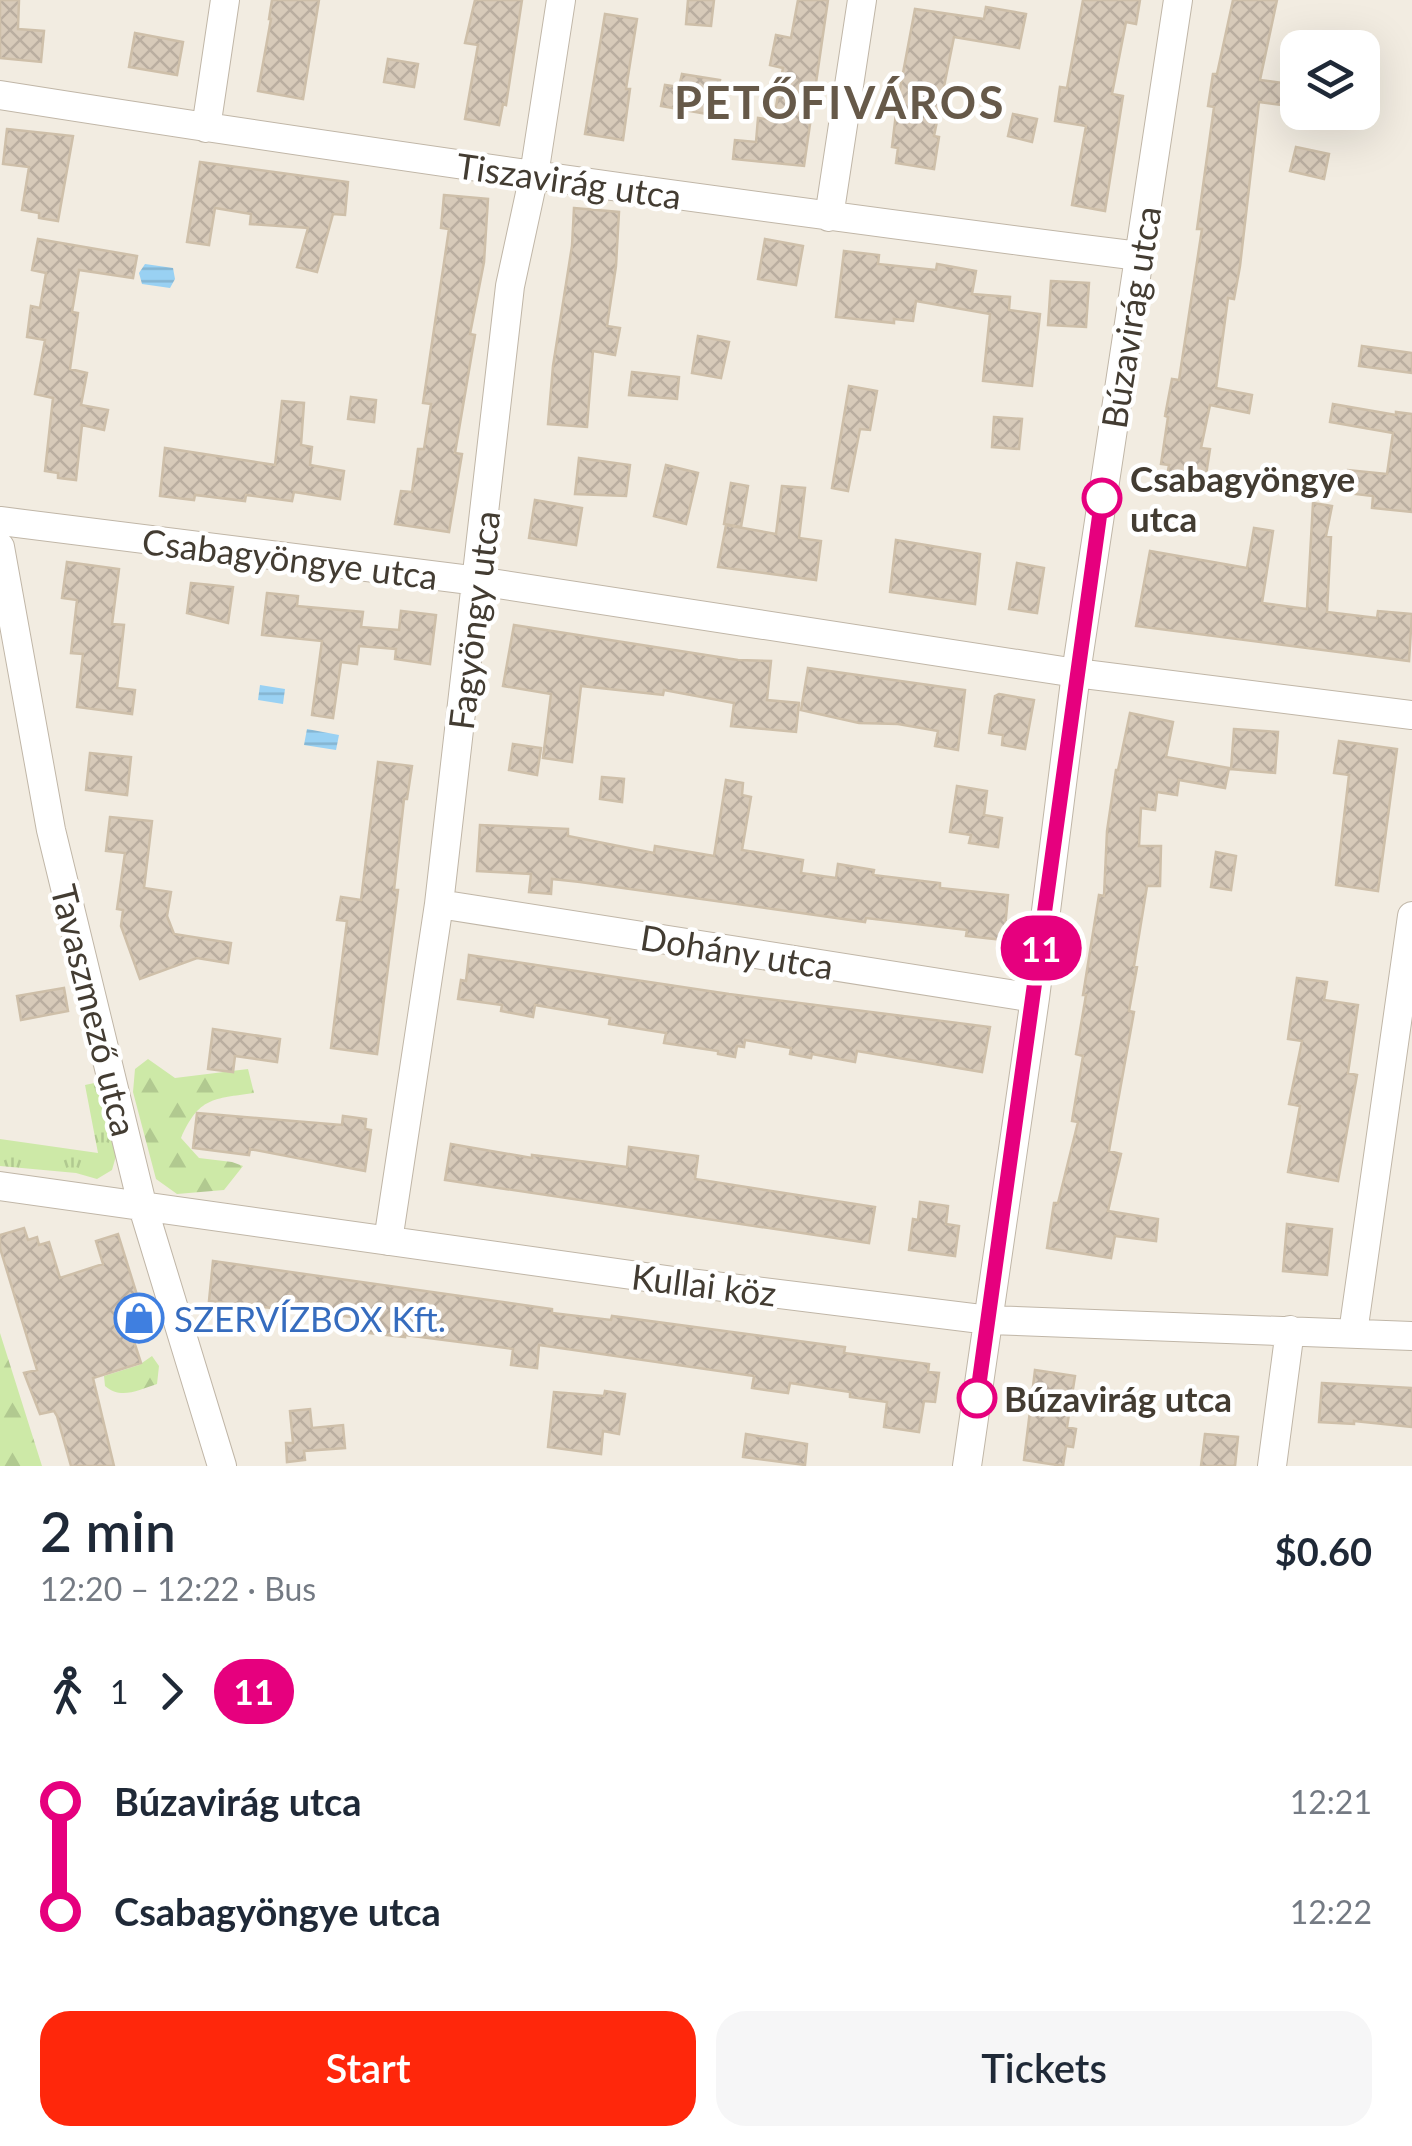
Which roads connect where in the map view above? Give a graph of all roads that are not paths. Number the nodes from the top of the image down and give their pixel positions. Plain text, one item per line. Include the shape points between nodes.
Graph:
1 (225, 0) edge
2 (562, 0) edge
3 (862, 0) edge
4 (1178, 0) edge
5 (0, 95) edge
6 (206, 128) junction
7 (534, 175) junction
8 (829, 217) junction
9 (1139, 256) junction
10 (0, 521) edge
11 (0, 547) edge
12 (478, 582) junction
13 (1076, 673) junction
14 (1412, 715) edge
15 (439, 904) junction
16 (1412, 916) edge
17 (1034, 998) junction
18 (0, 1186) edge
19 (142, 1204) junction
20 (388, 1241) junction
21 (988, 1320) junction
22 (1290, 1330) junction
23 (1353, 1333) junction
24 (1412, 1336) edge
25 (222, 1466) edge
26 (968, 1466) edge
27 (1272, 1466) edge

1 - 6 street
2 - 7 street, Fagyöngy utca
3 - 8 street
4 - 9 street, Búzavirág utca
5 - 6 street, Tiszavirág utca
6 - 7 street, Tiszavirág utca
7 - 8 street, Tiszavirág utca
7 - 12 street, Fagyöngy utca via 510,286
8 - 9 street, Tiszavirág utca
9 - 13 street, Búzavirág utca
10 - 12 street, Csabagyöngye utca
11 - 19 street, Tavaszmező utca via 51,830
12 - 13 street, Csabagyöngye utca
12 - 15 street, Fagyöngy utca
13 - 14 street, Csabagyöngye utca
13 - 17 street, Búzavirág utca
15 - 17 street, Dohány utca
15 - 20 street, Fagyöngy utca
16 - 23 street
17 - 21 street, Búzavirág utca
18 - 19 street, Kullai köz
19 - 20 street, Kullai köz
19 - 25 street, Tavaszmező utca
20 - 21 street, Kullai köz
21 - 22 street, Kullai köz
21 - 26 street, Búzavirág utca
22 - 23 street, Kullai köz
22 - 27 street
23 - 24 street, Kullai köz

